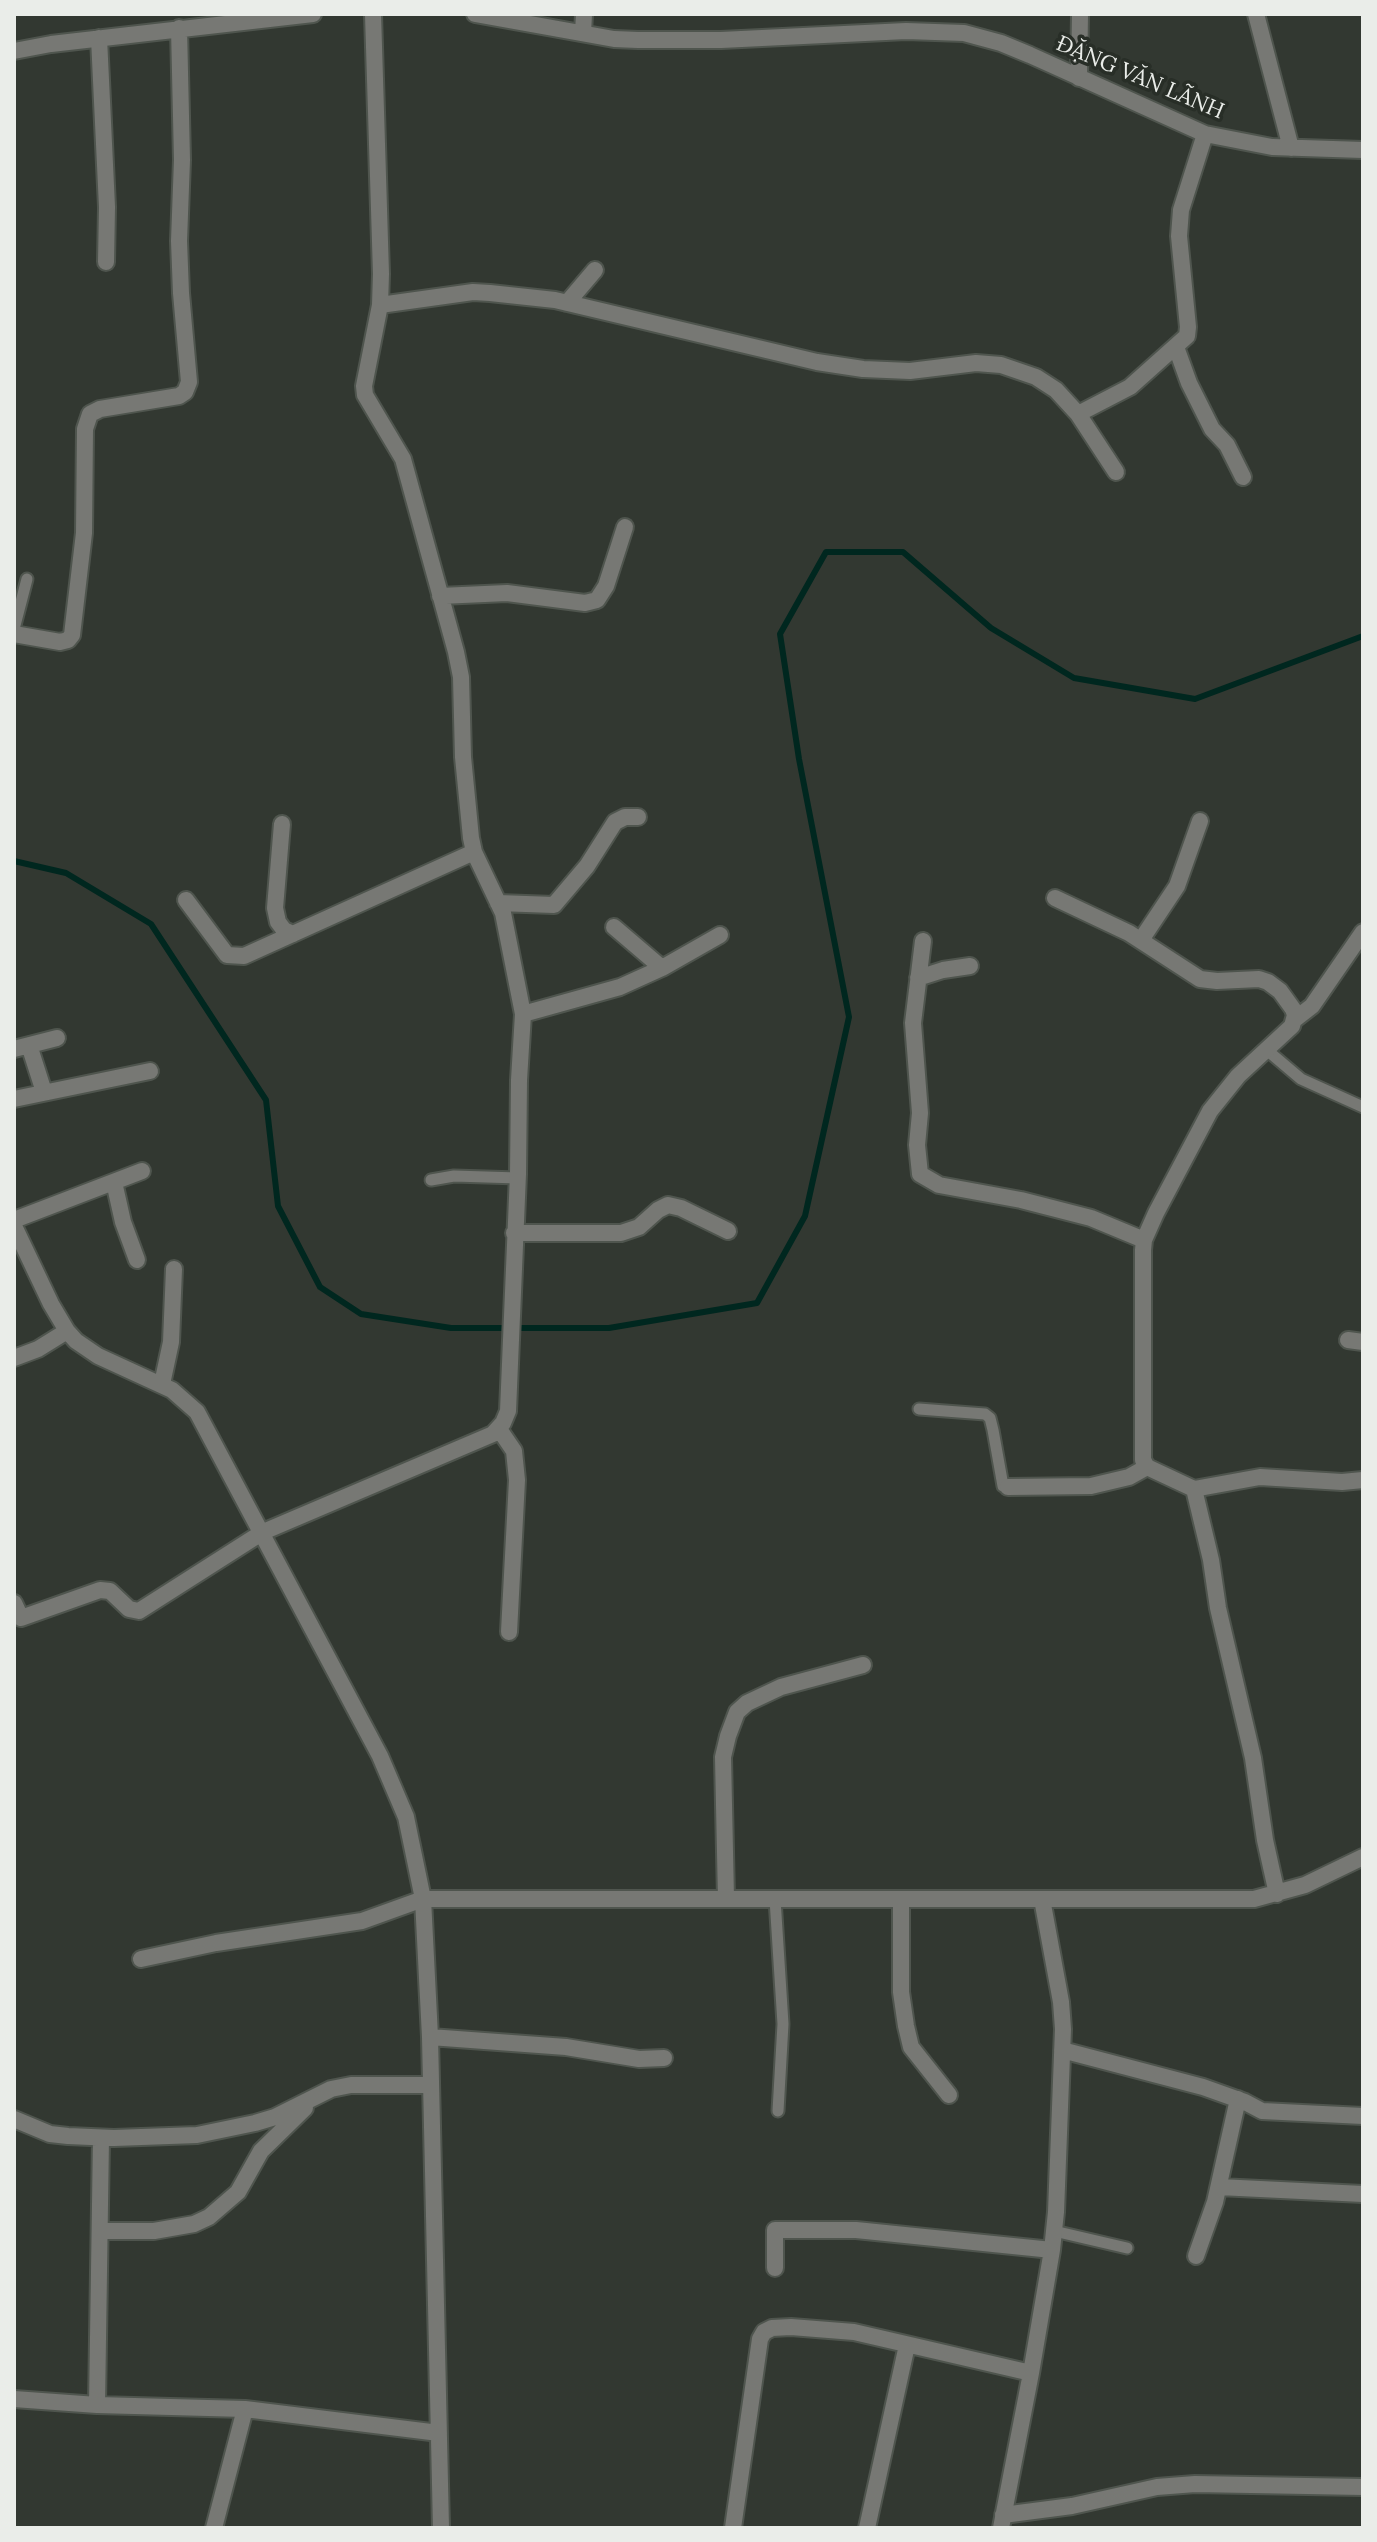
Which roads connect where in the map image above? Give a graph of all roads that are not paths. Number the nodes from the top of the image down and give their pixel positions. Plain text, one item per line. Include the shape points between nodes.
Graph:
1 (313, 14) edge
2 (373, 14) edge
3 (475, 14) edge
4 (584, 14) edge
5 (1080, 14) edge
6 (1256, 14) edge
7 (179, 28) junction
8 (583, 33) junction
9 (99, 38) junction
10 (14, 51) edge
11 (1079, 78) junction
12 (1205, 134) junction
13 (1291, 148) junction
14 (1363, 150) edge
15 (106, 262) dead end
16 (595, 270) dead end
17 (567, 303) junction
18 (380, 305) junction
19 (1176, 347) junction
20 (1078, 414) junction
21 (1116, 472) dead end
22 (1243, 477) dead end
23 (625, 527) dead end
24 (27, 579) dead end
25 (440, 596) junction
26 (14, 632) edge
27 (638, 817) dead end
28 (1200, 821) dead end
29 (282, 824) dead end
30 (474, 852) junction
31 (1055, 898) dead end
32 (186, 900) dead end
33 (498, 903) junction
34 (614, 927) dead end
35 (1363, 932) edge
36 (293, 934) junction
37 (720, 935) dead end
38 (1141, 940) junction
39 (923, 941) dead end
40 (970, 966) dead end
41 (662, 968) junction
42 (918, 978) junction
43 (523, 1014) junction
44 (1294, 1020) junction
45 (57, 1038) dead end
46 (22, 1047) edge
47 (1268, 1051) junction
48 (150, 1071) dead end
49 (44, 1092) junction
50 (14, 1099) edge
51 (1363, 1107) edge
52 (142, 1171) dead end
53 (518, 1178) junction
54 (431, 1180) dead end
55 (114, 1182) junction
56 (14, 1223) edge
57 (728, 1231) dead end
58 (514, 1233) junction
59 (1144, 1240) junction
60 (137, 1260) dead end
61 (174, 1269) dead end
62 (67, 1331) junction
63 (14, 1358) edge
64 (162, 1384) junction
65 (919, 1409) dead end
66 (499, 1429) junction
67 (1147, 1467) junction
68 (1363, 1480) edge
69 (1008, 1487) joint
70 (1194, 1489) junction
71 (263, 1532) junction
72 (14, 1603) edge
73 (509, 1632) dead end
74 (863, 1665) dead end
75 (1363, 1857) edge
76 (1277, 1894) junction
77 (423, 1899) junction
78 (726, 1899) junction
79 (775, 1899) junction
80 (901, 1899) junction
81 (1042, 1899) junction
82 (141, 1959) dead end
83 (430, 2037) junction
84 (1062, 2050) junction
85 (664, 2058) dead end
86 (430, 2085) junction
87 (949, 2095) dead end
88 (313, 2098) junction
89 (1238, 2099) junction
90 (778, 2111) dead end
91 (1363, 2116) edge
92 (14, 2119) edge
93 (101, 2138) junction
94 (1219, 2187) junction
95 (1363, 2194) edge
96 (100, 2231) junction
97 (1054, 2231) junction
98 (1127, 2248) dead end
99 (1052, 2250) junction
100 (1196, 2256) dead end
101 (775, 2268) dead end
102 (907, 2345) junction
103 (1031, 2373) junction
104 (14, 2399) edge
105 (97, 2405) junction
106 (245, 2409) junction
107 (439, 2433) junction
108 (1363, 2487) edge
109 (1002, 2522) edge
110 (214, 2528) edge
111 (441, 2528) edge
112 (733, 2528) edge
113 (867, 2528) edge

1 - 7 street
2 - 18 street
3 - 8 street, ĐẶNG VĂN LÃNH
4 - 8 street
5 - 11 street
6 - 13 street
7 - 9 street
7 - 26 street via 180,267 189,382 179,396 90,414 72,635 60,642
8 - 11 street, ĐẶNG VĂN LÃNH via 665,41 944,31 1001,43
9 - 10 street
9 - 15 street
11 - 12 street, ĐẶNG VĂN LÃNH
12 - 13 street, ĐẶNG VĂN LÃNH
12 - 19 street via 1181,210 1188,327
13 - 14 street, ĐẶNG VĂN LÃNH
16 - 17 street
17 - 18 street via 473,292
17 - 20 street via 863,369 1001,365 1036,377
18 - 25 street via 365,395 403,459
19 - 20 street via 1130,387
19 - 22 street via 1212,429
20 - 21 street
23 - 25 street via 597,600 507,593
24 - 26 lane
25 - 30 street via 461,677
27 - 33 street via 615,822 554,905
28 - 38 street via 1177,886
29 - 36 street via 275,908 278,922
30 - 33 street
30 - 36 street
31 - 38 street
32 - 36 street via 227,955 244,956
33 - 43 street
34 - 41 street
35 - 44 street via 1312,1006
37 - 41 street
38 - 44 street via 1200,979 1268,982 1293,1009
39 - 42 street
40 - 42 street
41 - 43 street via 620,987
42 - 59 street via 913,1023 920,1174 939,1185 1091,1218
43 - 53 street
44 - 47 street
45 - 46 street
46 - 49 street
47 - 51 lane via 1301,1079
47 - 59 street via 1238,1076 1210,1111
48 - 49 street
49 - 50 street
52 - 55 street
53 - 54 lane
53 - 58 street
55 - 56 street
55 - 60 street
56 - 62 street
57 - 58 street via 668,1205 639,1227 621,1233
58 - 66 street via 511,1372 508,1411
59 - 67 street via 1141,1452
61 - 64 street via 171,1342
62 - 63 street
62 - 64 street via 86,1349
64 - 71 street via 197,1412
65 - 69 lane via 990,1418 1003,1486
66 - 71 street
66 - 73 street via 514,1451 517,1480
67 - 69 street via 1091,1486
67 - 70 street
68 - 70 street via 1260,1477
70 - 76 street
71 - 72 street via 139,1611 100,1590 21,1618
71 - 77 street via 392,1780 406,1817
74 - 78 street via 781,1687 737,1712 723,1757
75 - 76 street
76 - 81 street via 1254,1899
77 - 78 street
77 - 82 street via 362,1921
77 - 83 street
78 - 79 street
79 - 80 street
79 - 90 lane via 783,2024
80 - 81 street
80 - 87 street via 901,1992 911,2047
81 - 84 street via 1061,2002
83 - 85 street
83 - 86 street
84 - 89 street
84 - 97 street
86 - 88 street via 351,2085
86 - 107 street
88 - 93 street via 238,2128
88 - 96 street via 261,2151 238,2192 209,2217 154,2231
89 - 91 street via 1262,2111
89 - 94 street
92 - 93 street via 50,2134
93 - 96 street
94 - 95 street
94 - 100 street
96 - 105 street
97 - 98 lane
97 - 99 street
99 - 101 street via 856,2230 775,2230
99 - 103 street
102 - 103 street
102 - 112 street via 854,2332 791,2327 764,2332
102 - 113 street
103 - 109 street
104 - 105 street
105 - 106 street
106 - 107 street
106 - 110 street
107 - 111 street
108 - 109 street via 1157,2487

